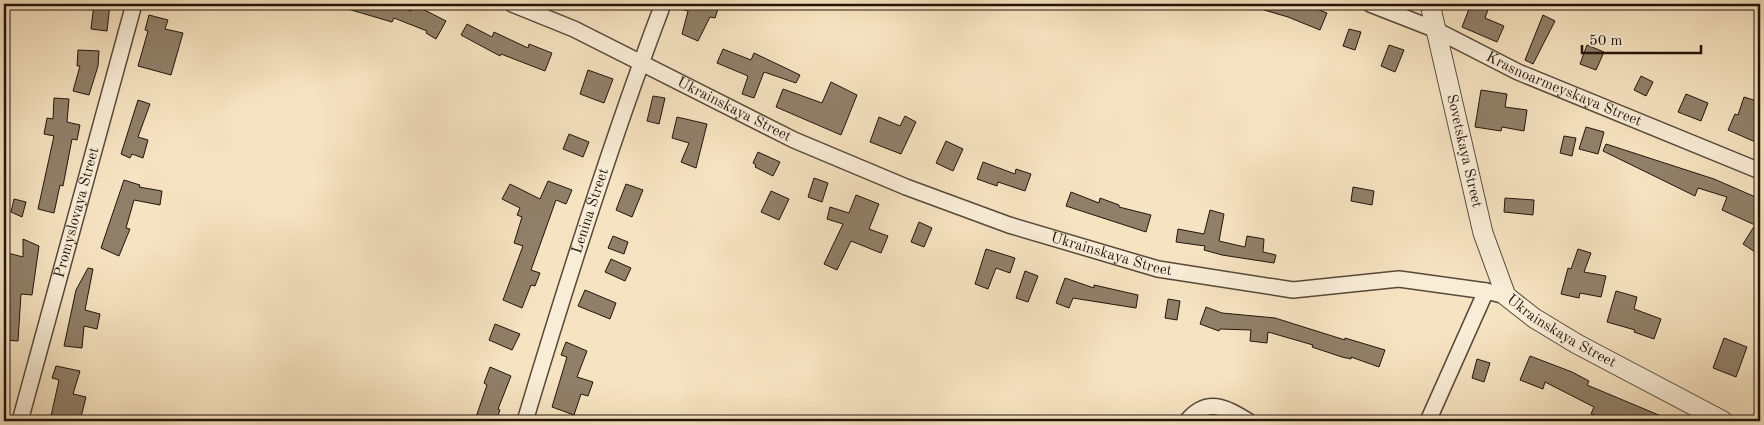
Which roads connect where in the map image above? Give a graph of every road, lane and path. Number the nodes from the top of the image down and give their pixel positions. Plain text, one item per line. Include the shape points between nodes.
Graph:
1 (134, 4) edge
2 (512, 4) edge
3 (663, 4) edge
4 (1370, 4) edge
5 (1430, 4) edge
6 (1434, 28) junction
7 (640, 64) junction
8 (1760, 171) edge
9 (1486, 291) junction
10 (1506, 296) junction
11 (20, 421) edge
12 (525, 421) edge
13 (1187, 421) edge
14 (1248, 421) edge
15 (1428, 421) edge
16 (1723, 421) edge

1 - 11 street, Promyslovaya Street
2 - 7 street, Ukrainskaya Street via 574,29
3 - 7 street, Lenina Street
4 - 6 street, Krasnoarmeyskaya Street
5 - 6 street, Sovetskaya Street
6 - 8 street, Krasnoarmeyskaya Street via 1518,72
6 - 10 street, Sovetskaya Street via 1483,233
7 - 9 street, Ukrainskaya Street via 794,140 906,187 1009,225 1158,270 1294,290 1399,279
7 - 12 street, Lenina Street
9 - 10 street, Ukrainskaya Street
9 - 15 street
10 - 16 street, Ukrainskaya Street via 1534,318 1577,344
13 - 14 street via 1196,410 1216,406

